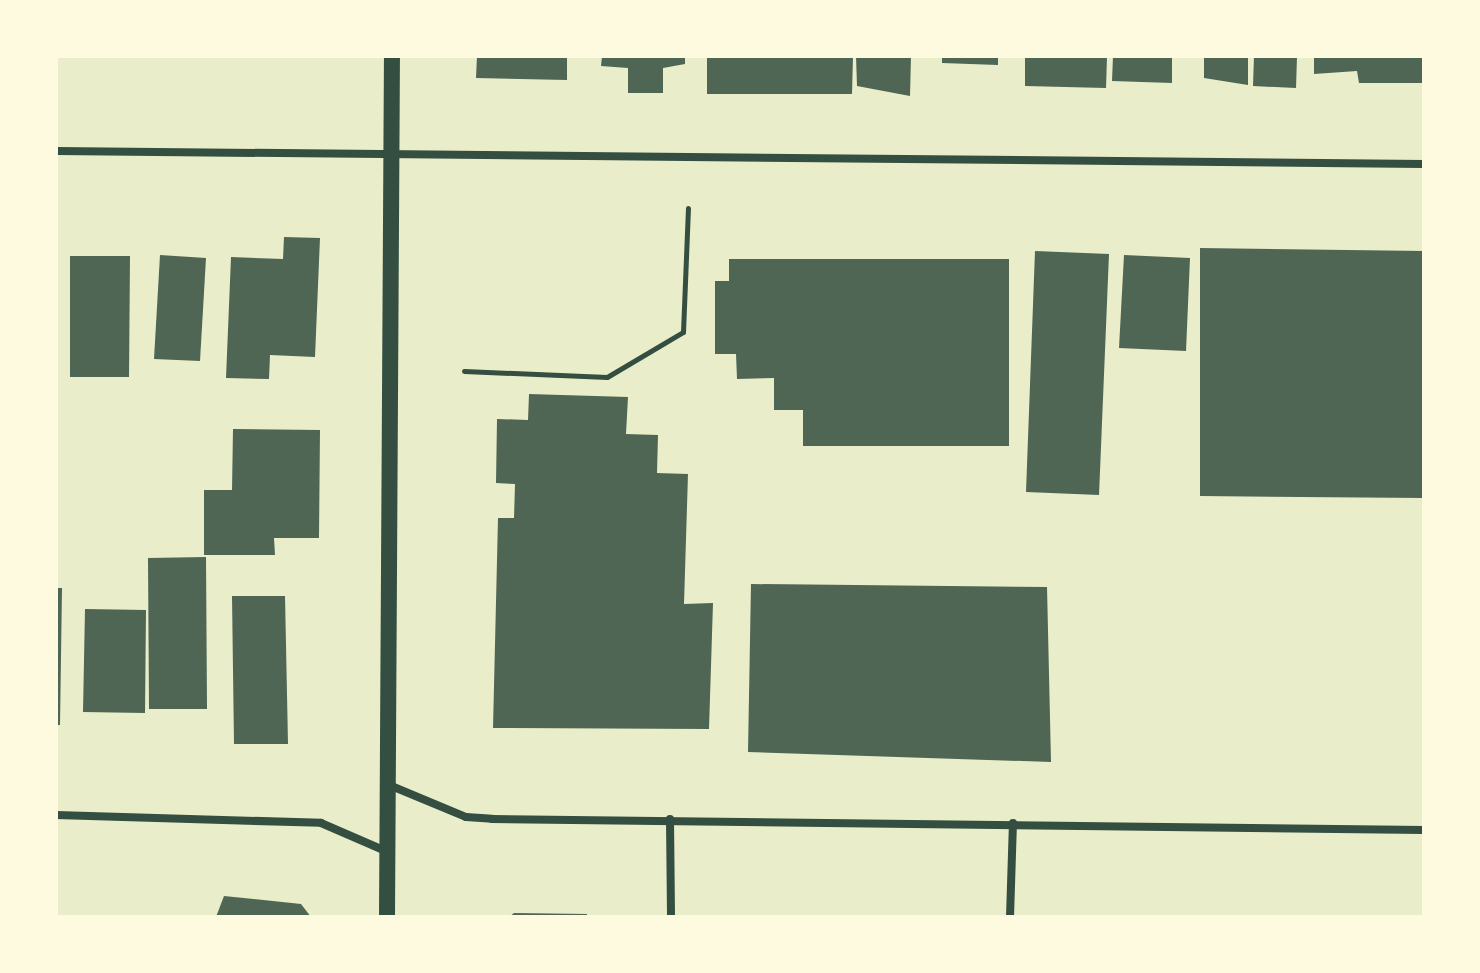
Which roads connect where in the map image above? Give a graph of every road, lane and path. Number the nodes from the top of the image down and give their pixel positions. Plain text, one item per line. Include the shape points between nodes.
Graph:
1 (392, 56) edge
2 (56, 151) edge
3 (390, 155) junction
4 (1424, 164) edge
5 (688, 208) dead end
6 (464, 371) dead end
7 (389, 785) junction
8 (56, 815) edge
9 (670, 819) junction
10 (1013, 823) junction
11 (1424, 830) edge
12 (389, 852) junction
13 (387, 917) edge
14 (671, 917) edge
15 (1010, 917) edge

1 - 3 main road
2 - 3 street
3 - 4 street
3 - 7 main road
5 - 6 path via 683,332 607,377
7 - 9 street via 466,817
7 - 12 main road
8 - 12 street via 321,823
9 - 10 street
9 - 14 street
10 - 11 street
10 - 15 street
12 - 13 main road

